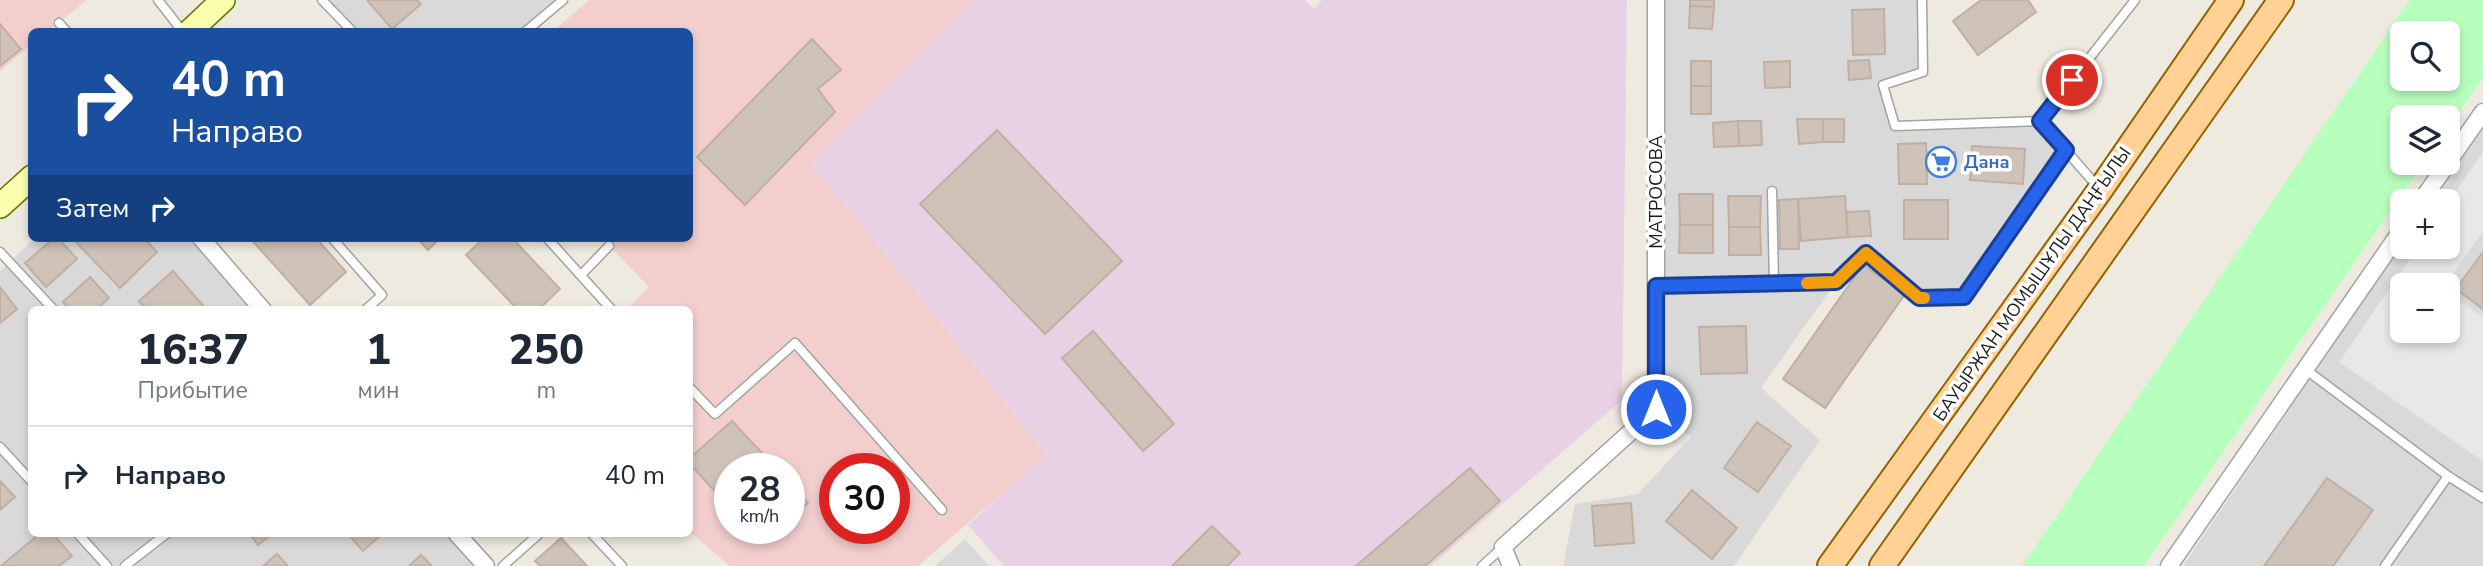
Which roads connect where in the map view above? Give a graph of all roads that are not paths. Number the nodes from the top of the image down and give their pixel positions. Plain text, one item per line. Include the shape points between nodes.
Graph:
1 (158, 0) edge
2 (223, 0) edge
3 (322, 0) edge
4 (563, 0) edge
5 (1656, 0) edge
6 (1922, 0) edge
7 (2135, 0) edge
8 (2231, 0) edge
9 (2281, 0) edge
10 (59, 23) dead end
11 (63, 28) edge
12 (180, 28) edge
13 (193, 28) edge
14 (349, 28) edge
15 (530, 28) edge
16 (2483, 112) edge
17 (2040, 121) junction
18 (2460, 145) edge
19 (2066, 150) junction
20 (28, 181) edge
21 (2100, 190) junction
22 (1772, 191) dead end
23 (0, 206) edge
24 (204, 242) edge
25 (336, 242) edge
26 (551, 242) edge
27 (609, 246) dead end
28 (2390, 247) edge
29 (0, 253) edge
30 (581, 275) junction
31 (1774, 283) junction
32 (1656, 286) junction
33 (50, 306) edge
34 (260, 306) edge
35 (370, 306) edge
36 (608, 306) edge
37 (2305, 369) junction
38 (693, 391) edge
39 (0, 447) edge
40 (2448, 475) junction
41 (28, 478) edge
42 (2483, 498) edge
43 (942, 510) dead end
44 (81, 537) edge
45 (162, 537) edge
46 (460, 537) edge
47 (536, 537) edge
48 (595, 537) edge
49 (1503, 547) junction
50 (107, 566) edge
51 (125, 566) edge
52 (486, 566) edge
53 (503, 566) edge
54 (622, 566) edge
55 (1482, 566) edge
56 (1511, 566) edge
57 (1830, 566) edge
58 (1882, 566) edge
59 (2169, 566) edge
60 (2385, 566) edge

1 - 12 lane
2 - 13 street
3 - 14 lane
4 - 15 lane
5 - 32 street, МАТРОСОВА
6 - 17 lane via 1923,72 1883,85 1895,126
7 - 17 lane
8 - 21 main road, БАУЫРЖАН МОМЫШҰЛЫ ДАҢҒЫЛЫ
9 - 58 main road
10 - 11 lane
16 - 18 street
17 - 19 lane
19 - 21 lane
19 - 31 lane via 1964,297 1919,298 1866,253 1836,282
20 - 23 street
21 - 57 main road, БАУЫРЖАН МОМЫШҰЛЫ ДАҢҒЫЛЫ
22 - 31 lane
24 - 34 street
25 - 35 lane via 382,295
26 - 30 lane
27 - 30 lane
28 - 37 street
29 - 33 lane
30 - 36 lane
31 - 32 lane
32 - 49 street, МАТРОСОВА via 1656,409
37 - 40 lane
37 - 59 street
38 - 43 lane via 715,414 795,343
39 - 41 lane
40 - 42 lane
40 - 60 lane
44 - 50 lane
45 - 51 lane
46 - 52 street
47 - 53 lane
48 - 54 lane
49 - 55 lane
49 - 56 street

